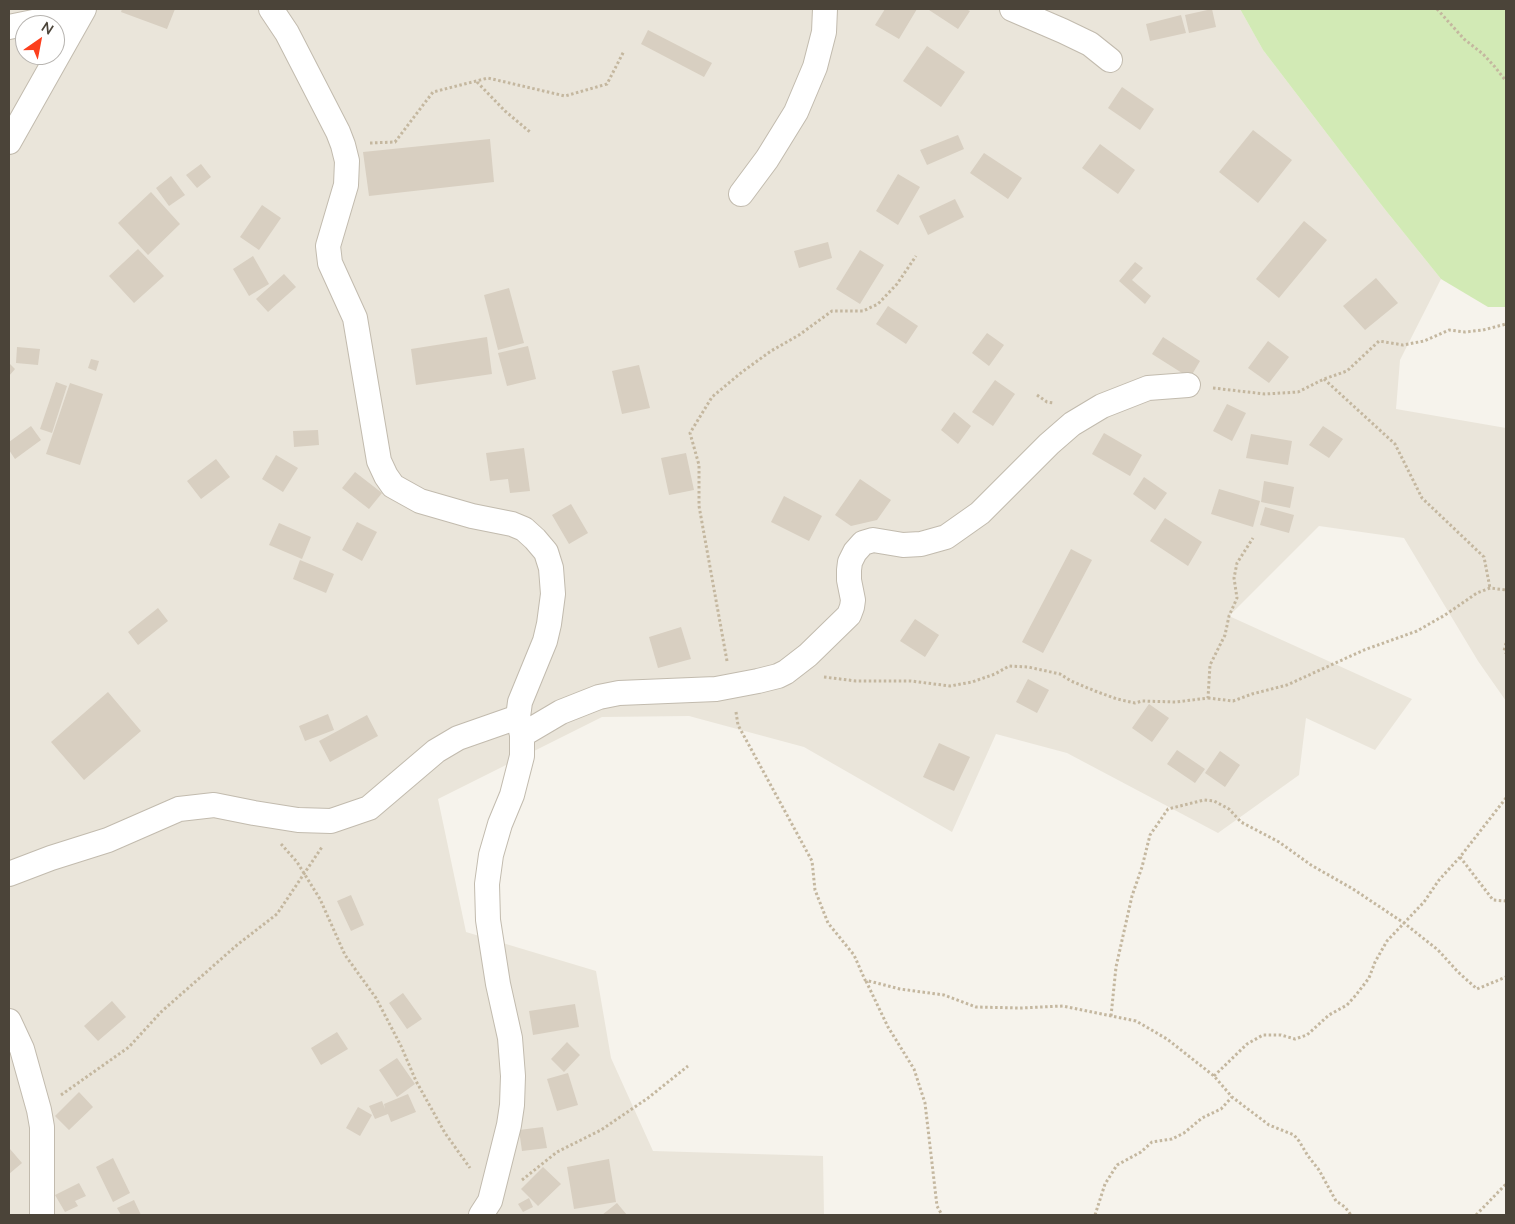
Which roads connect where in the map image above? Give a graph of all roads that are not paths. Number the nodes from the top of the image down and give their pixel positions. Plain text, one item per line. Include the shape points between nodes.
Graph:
1 (271, 9) edge
2 (825, 9) edge
3 (1012, 9) edge
4 (83, 10) edge
5 (9, 27) edge
6 (1110, 60) dead end
7 (9, 142) edge
8 (741, 194) dead end
9 (1188, 385) road end
10 (520, 726) junction
11 (9, 874) edge
12 (9, 1021) edge
13 (486, 1208) edge
14 (42, 1215) edge

1 - 10 street via 287,33 343,145 347,161 346,184 328,246 330,263 355,318 379,461 386,476 393,486 420,501 524,529 546,552 553,594 549,624 520,702
2 - 8 street via 824,32 815,67 796,112
3 - 6 street via 1090,44
4 - 5 street
4 - 7 street
9 - 10 street via 1148,388 1102,406 1072,424 980,513 946,536 921,544 873,540 863,543 850,562 853,600 849,614 786,672 769,679 694,691 619,693 599,697
10 - 11 street via 458,738 436,751 368,808 331,821 254,814 214,805 178,809 108,840
10 - 13 street via 522,756 491,855 487,884 488,920 510,1038 513,1076 510,1125
12 - 14 street via 22,1049 42,1127

